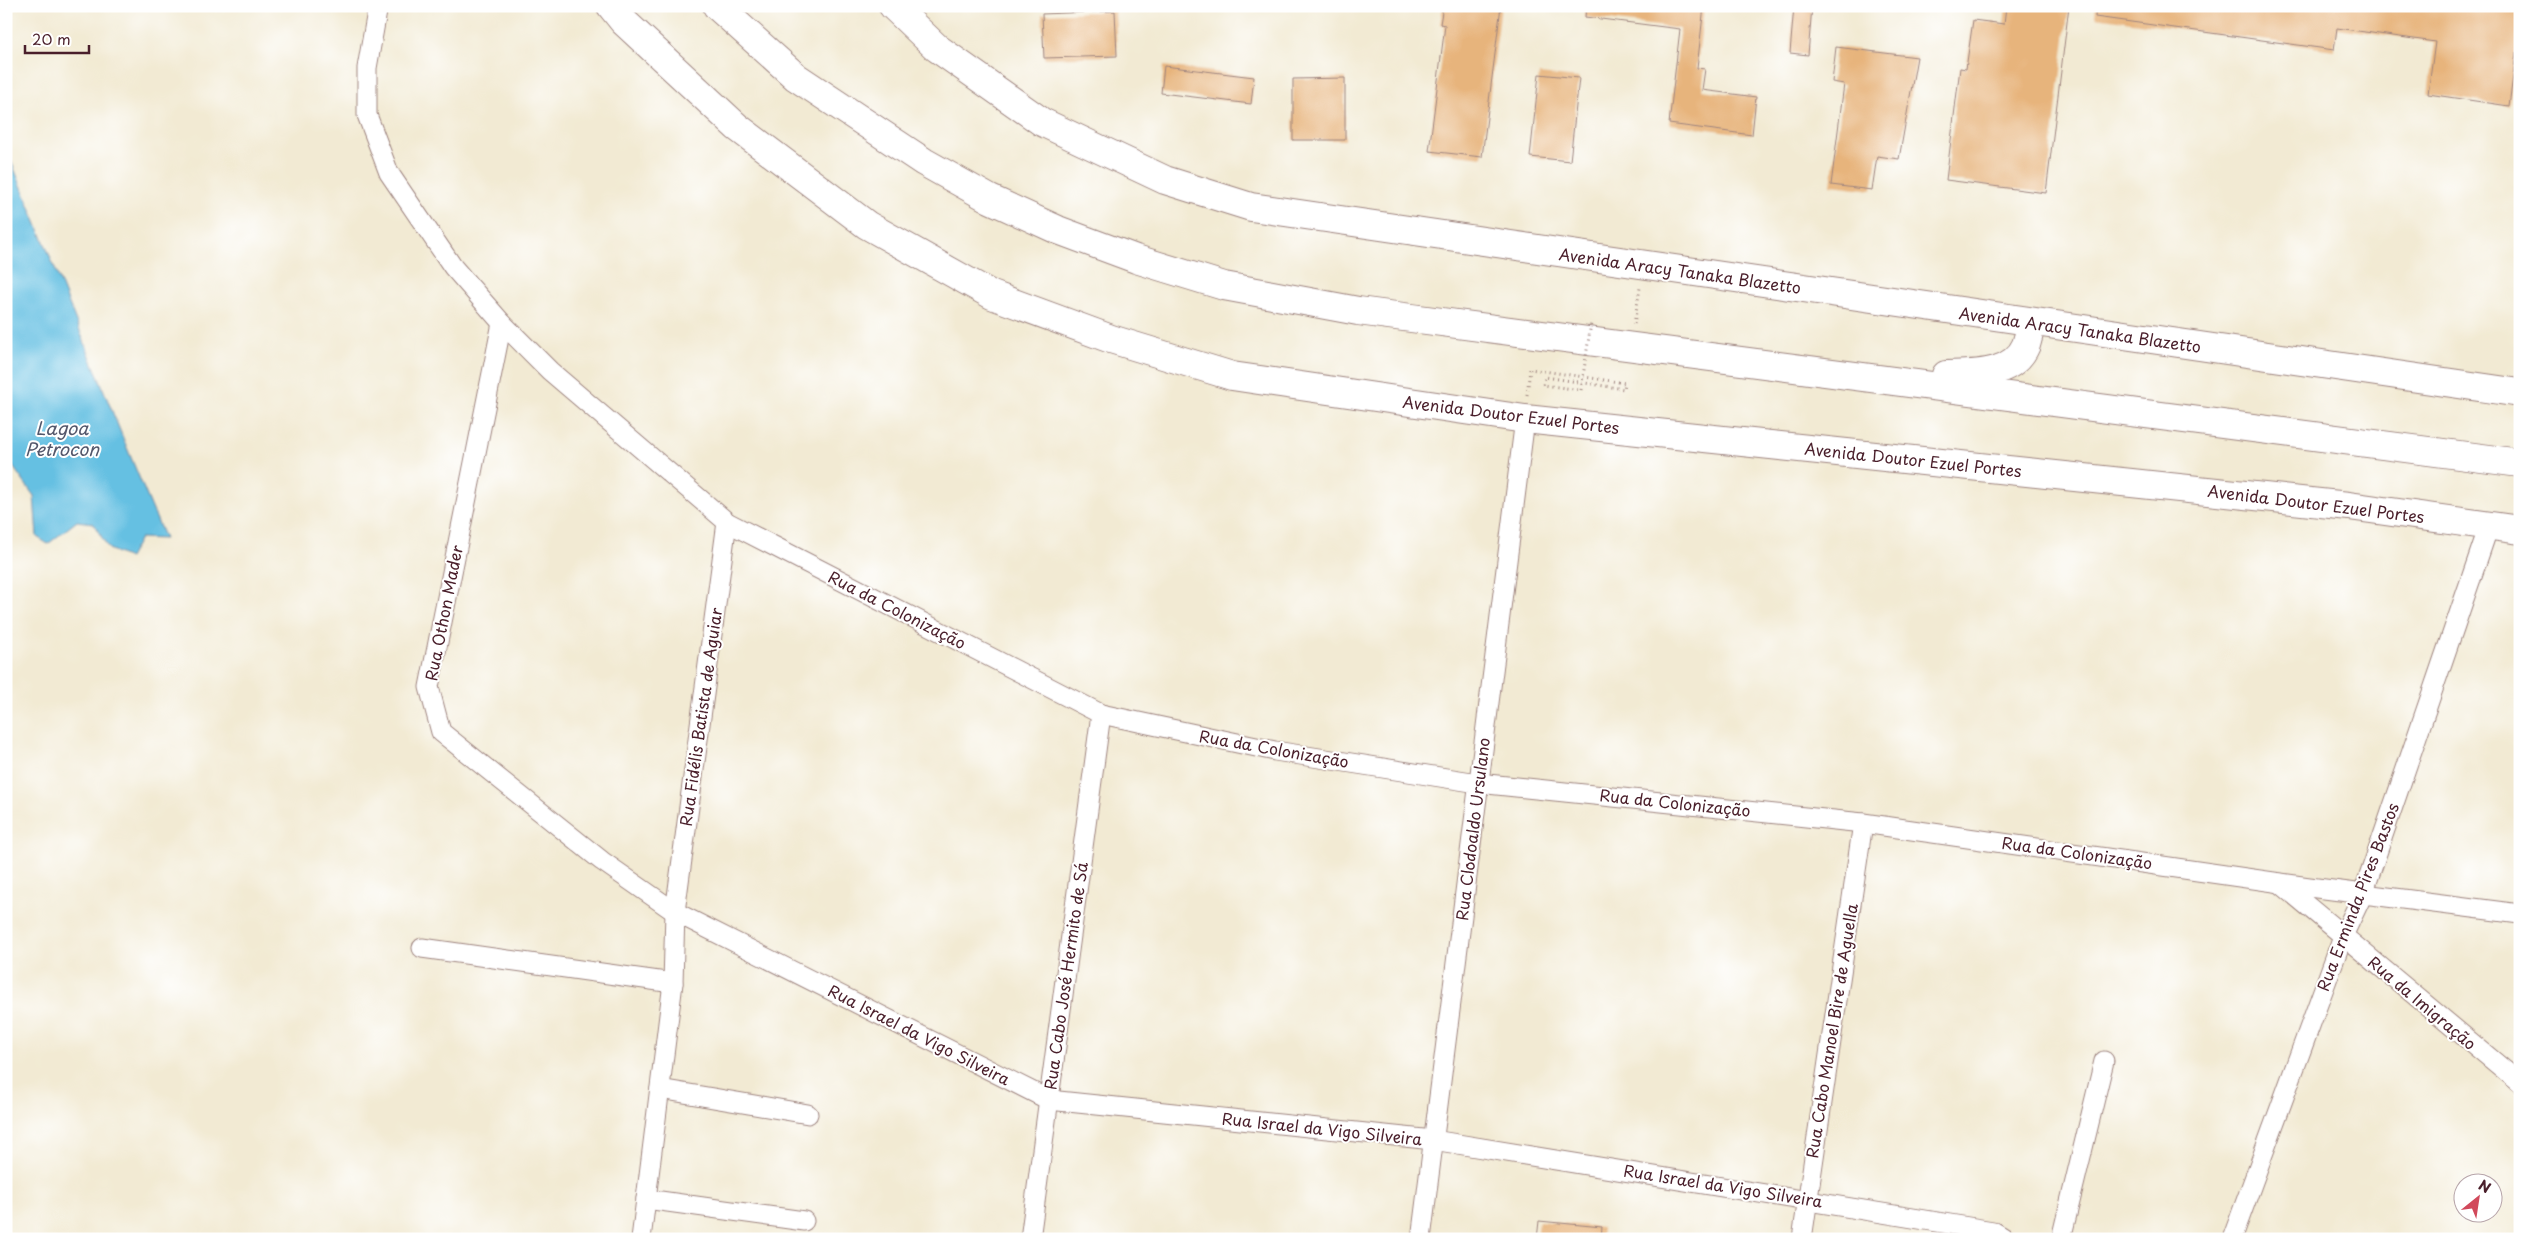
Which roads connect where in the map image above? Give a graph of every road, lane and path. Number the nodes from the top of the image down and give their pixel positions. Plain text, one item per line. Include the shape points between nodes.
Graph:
1 (378, 6) edge
2 (611, 6) edge
3 (717, 6) edge
4 (893, 6) edge
5 (502, 323) junction
6 (1591, 323) dead end
7 (2032, 323) junction
8 (1857, 378) junction
9 (2520, 393) edge
10 (1525, 419) junction
11 (2520, 463) edge
12 (727, 522) junction
13 (2489, 526) junction
14 (2520, 530) edge
15 (1101, 714) junction
16 (1478, 782) junction
17 (1863, 823) junction
18 (2280, 883) junction
19 (2363, 894) junction
20 (675, 912) junction
21 (2520, 914) edge
22 (2343, 936) junction
23 (422, 948) dead end
24 (673, 982) junction
25 (2104, 1061) dead end
26 (2520, 1083) edge
27 (660, 1089) junction
28 (1049, 1100) junction
29 (808, 1114) dead end
30 (1433, 1140) junction
31 (646, 1199) junction
32 (1806, 1199) junction
33 (804, 1221) dead end
34 (641, 1239) edge
35 (1030, 1239) edge
36 (1421, 1239) edge
37 (1802, 1239) edge
38 (2006, 1239) edge
39 (2061, 1239) edge
40 (2232, 1239) edge

1 - 5 street, Rua da Colonização via 367,68 367,115 389,173 453,267
2 - 10 main road, Avenida Doutor Ezuel Portes via 623,22 737,127 867,225 992,295 1110,339 1232,376
3 - 8 main road via 796,77 924,162 990,199 1058,230 1136,259 1224,286 1358,311
4 - 7 main road, Avenida Aracy Tanaka Blazetto via 937,48 1042,122 1165,180 1251,207
5 - 12 street, Rua da Colonização via 550,371
5 - 20 street, Rua Othon Mader via 429,687 436,714 442,732 602,861
6 - 10 path, bridge via 1581,390 1543,385 1545,377 1624,389 1625,383 1530,369
7 - 8 main road via 2025,347 2015,360 2000,369 1980,373
7 - 9 main road, Avenida Aracy Tanaka Blazetto
8 - 11 main road
10 - 13 main road, Avenida Doutor Ezuel Portes via 2339,505
10 - 16 street, Rua Clodoaldo Ursulano
12 - 15 street, Rua da Colonização
12 - 20 street, Rua Fidélis Batista de Aguiar
13 - 14 main road, Avenida Doutor Ezuel Portes
13 - 19 street, Rua Erminda Pires Bastos
15 - 16 street, Rua da Colonização via 1275,751
15 - 28 street, Rua Cabo José Hermito de Sá
16 - 17 street, Rua da Colonização
16 - 30 street, Rua Clodoaldo Ursulano
17 - 18 street, Rua da Colonização
17 - 32 street, Rua Cabo Manoel Bire de Aguella
18 - 19 street, Rua da Colonização
18 - 22 street, Rua da Imigração
19 - 21 street, Rua da Colonização
19 - 22 street, Rua Erminda Pires Bastos
20 - 24 street, Rua Fidélis Batista de Aguiar
20 - 28 street, Rua Israel da Vigo Silveira
22 - 26 street, Rua da Imigração
22 - 40 street, Rua Erminda Pires Bastos
23 - 24 street
24 - 27 street, Rua Fidélis Batista de Aguiar
25 - 39 street
27 - 29 street
27 - 31 street, Rua Fidélis Batista de Aguiar
28 - 30 street, Rua Israel da Vigo Silveira
28 - 35 street, Rua Cabo José Hermito de Sá
30 - 32 street, Rua Israel da Vigo Silveira
30 - 36 street, Rua Clodoaldo Ursulano
31 - 33 street
31 - 34 street, Rua Fidélis Batista de Aguiar
32 - 37 street, Rua Cabo Manoel Bire de Aguella
32 - 38 street, Rua Israel da Vigo Silveira via 1993,1231

